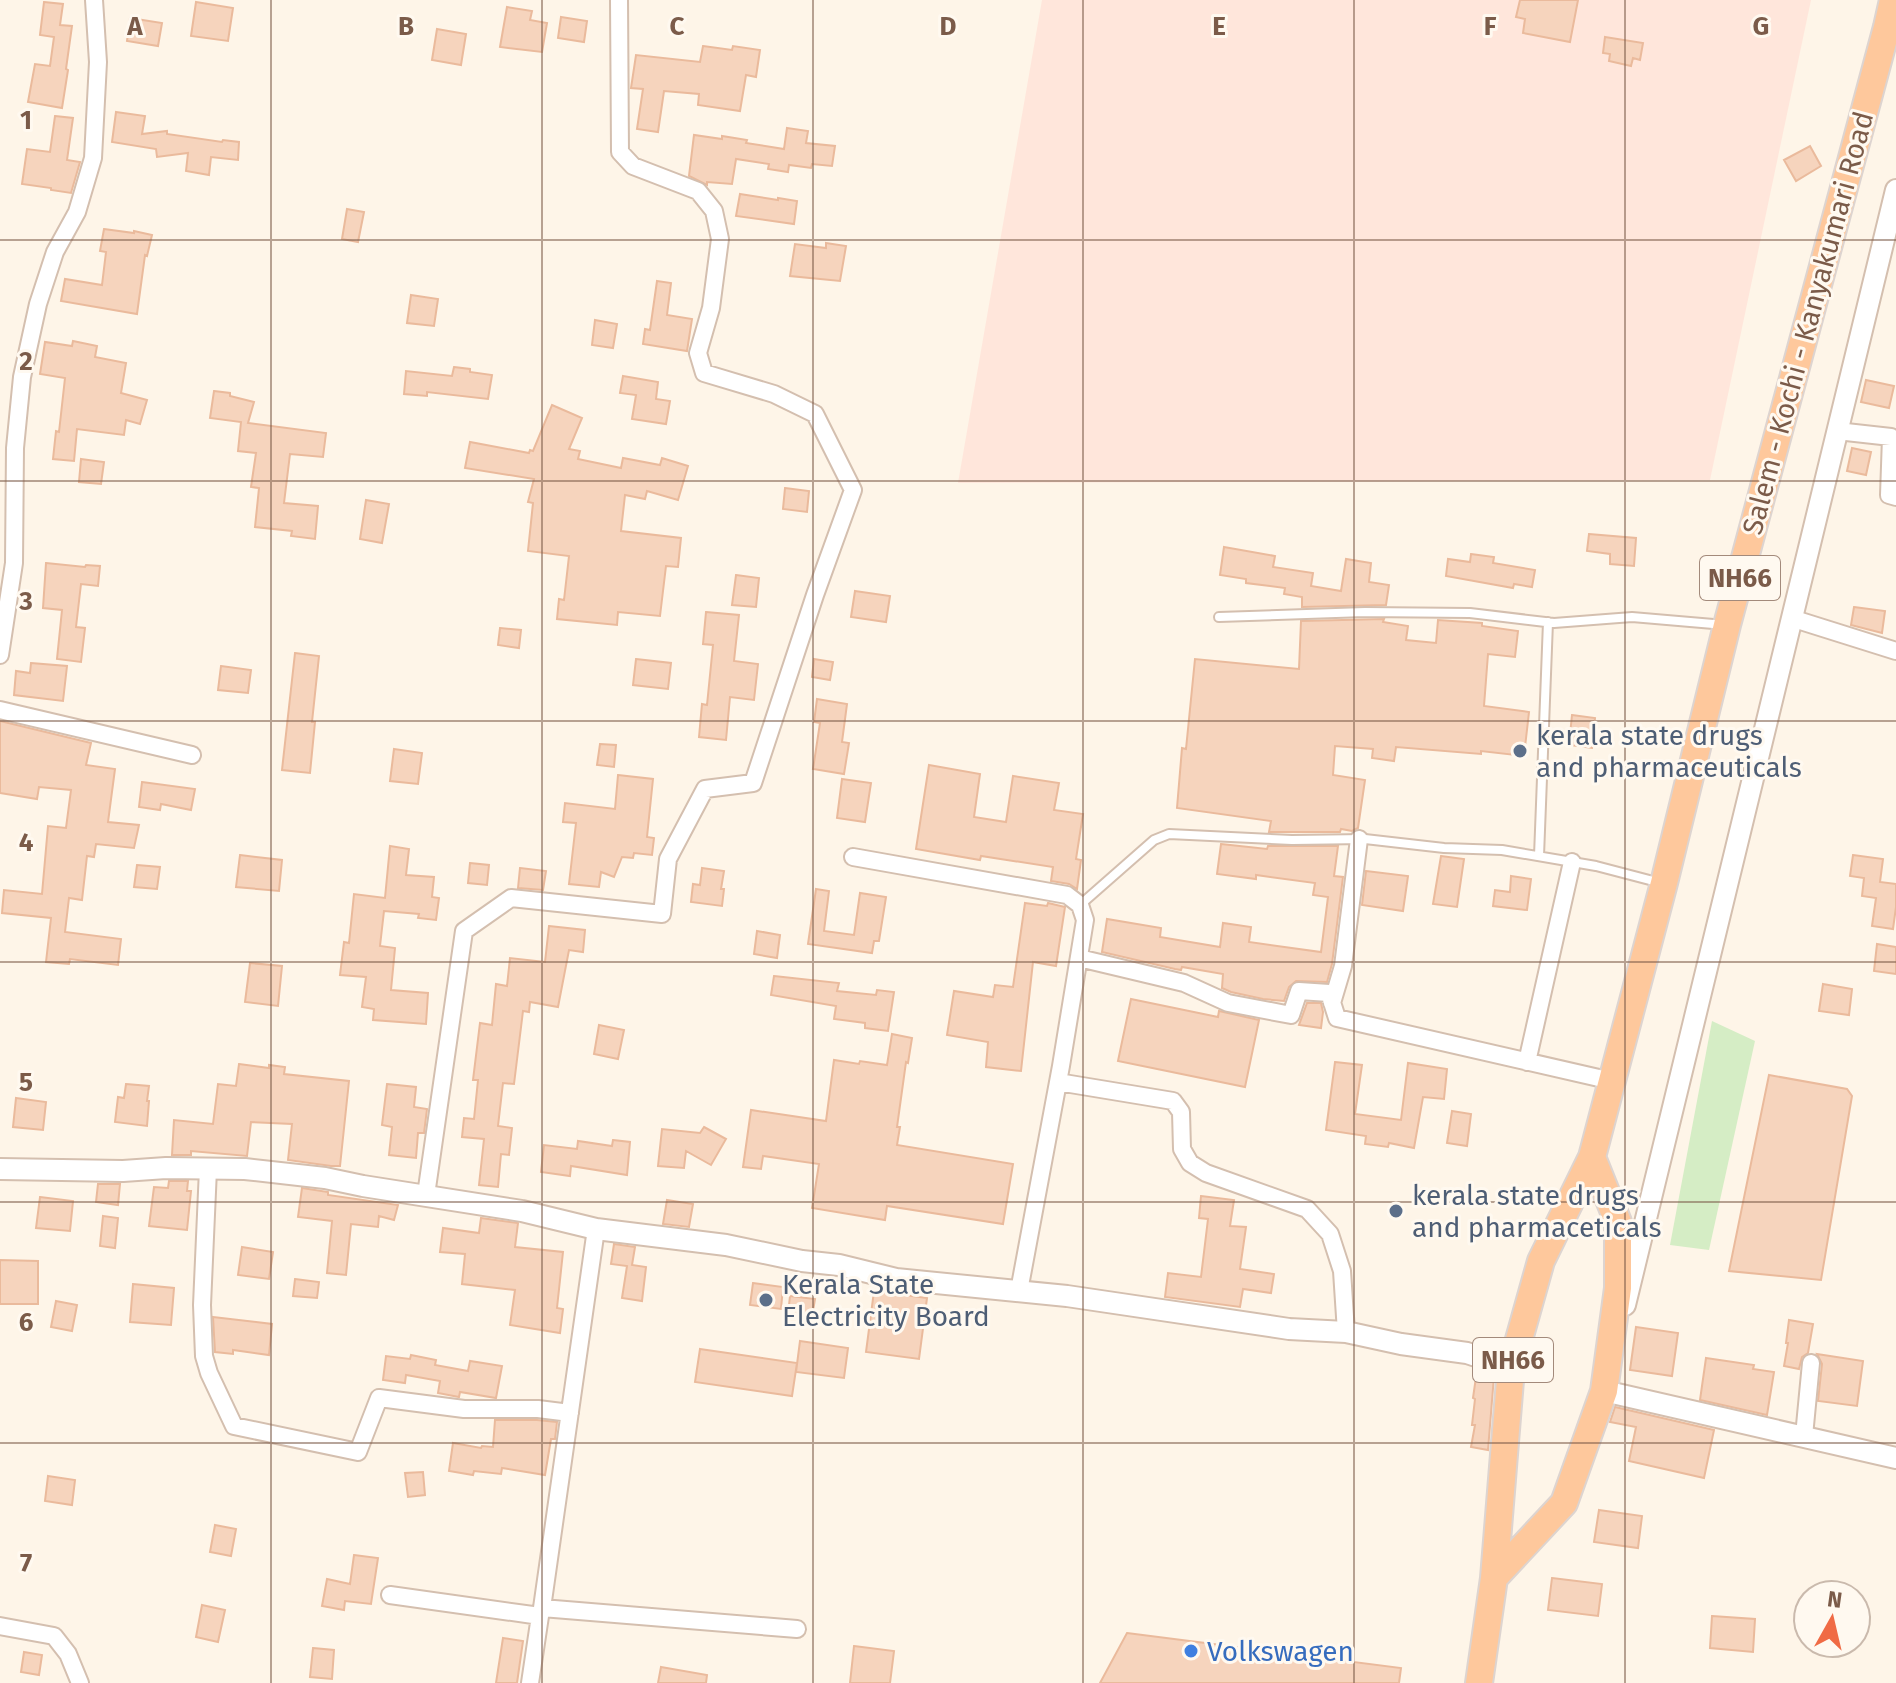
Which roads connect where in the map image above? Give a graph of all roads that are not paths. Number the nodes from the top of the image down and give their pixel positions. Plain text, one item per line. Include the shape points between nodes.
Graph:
1 (94, 0) edge
2 (619, 0) edge
3 (1893, 0) edge
4 (1896, 190) edge
5 (1837, 431) junction
6 (1896, 497) edge
7 (1219, 617) dead end
8 (1791, 618) junction
9 (1548, 622) junction
10 (1727, 625) junction
11 (1896, 651) edge
12 (0, 655) edge
13 (0, 710) edge
14 (192, 755) dead end
15 (1359, 839) junction
16 (1539, 856) junction
17 (853, 857) dead end
18 (1572, 862) junction
19 (1664, 883) junction
20 (1080, 905) junction
21 (1079, 958) junction
22 (1332, 1003) junction
23 (1527, 1062) junction
24 (1612, 1081) junction
25 (1058, 1082) junction
26 (1592, 1157) junction
27 (0, 1169) edge
28 (208, 1169) junction
29 (426, 1195) junction
30 (596, 1229) junction
31 (1019, 1291) junction
32 (1346, 1332) junction
33 (1811, 1363) dead end
34 (1511, 1368) junction
35 (1604, 1391) junction
36 (570, 1413) junction
37 (1804, 1436) junction
38 (1896, 1458) edge
39 (1494, 1578) junction
40 (390, 1595) dead end
41 (541, 1612) junction
42 (0, 1626) edge
43 (797, 1629) dead end
44 (80, 1683) edge
45 (530, 1683) edge
46 (1479, 1683) edge

1 - 12 street via 98,62 93,158 77,212 46,278 22,377 14,563
2 - 29 street via 620,152 633,166 698,191 714,211 720,239 711,308 698,353 704,373 774,394 815,414 853,490 753,783 705,789 668,859 662,914 511,898 464,931
3 - 10 highway, Salem - Kochi - Kanyakumari Road / NH66
4 - 5 street
5 - 6 street via 1891,437 1889,495
5 - 8 street
7 - 9 lane via 1470,613
8 - 11 street
8 - 35 street
9 - 10 lane via 1632,617
9 - 16 lane
10 - 19 highway, Salem - Kochi - Kanyakumari Road / NH66
13 - 14 street
15 - 16 lane
15 - 20 lane via 1169,834 1154,840
15 - 22 street via 1343,966
16 - 18 lane
17 - 20 street via 1067,895
18 - 19 lane
18 - 23 street
19 - 24 highway, Salem - Kochi - Kanyakumari Road / NH66
20 - 21 street via 1085,920
21 - 22 street via 1279,1013 1291,1015 1299,991 1329,993
21 - 25 street
22 - 23 street via 1337,1018
23 - 24 street
24 - 26 highway, Salem - Kochi - Kanyakumari Road / NH66
25 - 31 street
25 - 32 street via 1173,1101 1181,1112 1182,1149 1190,1163 1307,1209 1330,1234 1342,1271
26 - 34 highway, NH66 via 1541,1261
26 - 35 highway via 1618,1222 1618,1288
27 - 28 street
28 - 29 street via 300,1175
28 - 36 street via 204,1356 234,1426 358,1452 379,1398 464,1409
29 - 30 street
30 - 31 street via 726,1245 896,1279
30 - 36 street
31 - 32 street via 1289,1329
32 - 34 street via 1467,1353
33 - 37 street
34 - 39 highway, NH66
35 - 37 street
35 - 39 highway via 1564,1503
36 - 41 street
37 - 38 street
39 - 46 highway, NH66
40 - 41 street
41 - 43 street
41 - 45 street
42 - 44 street via 54,1636

